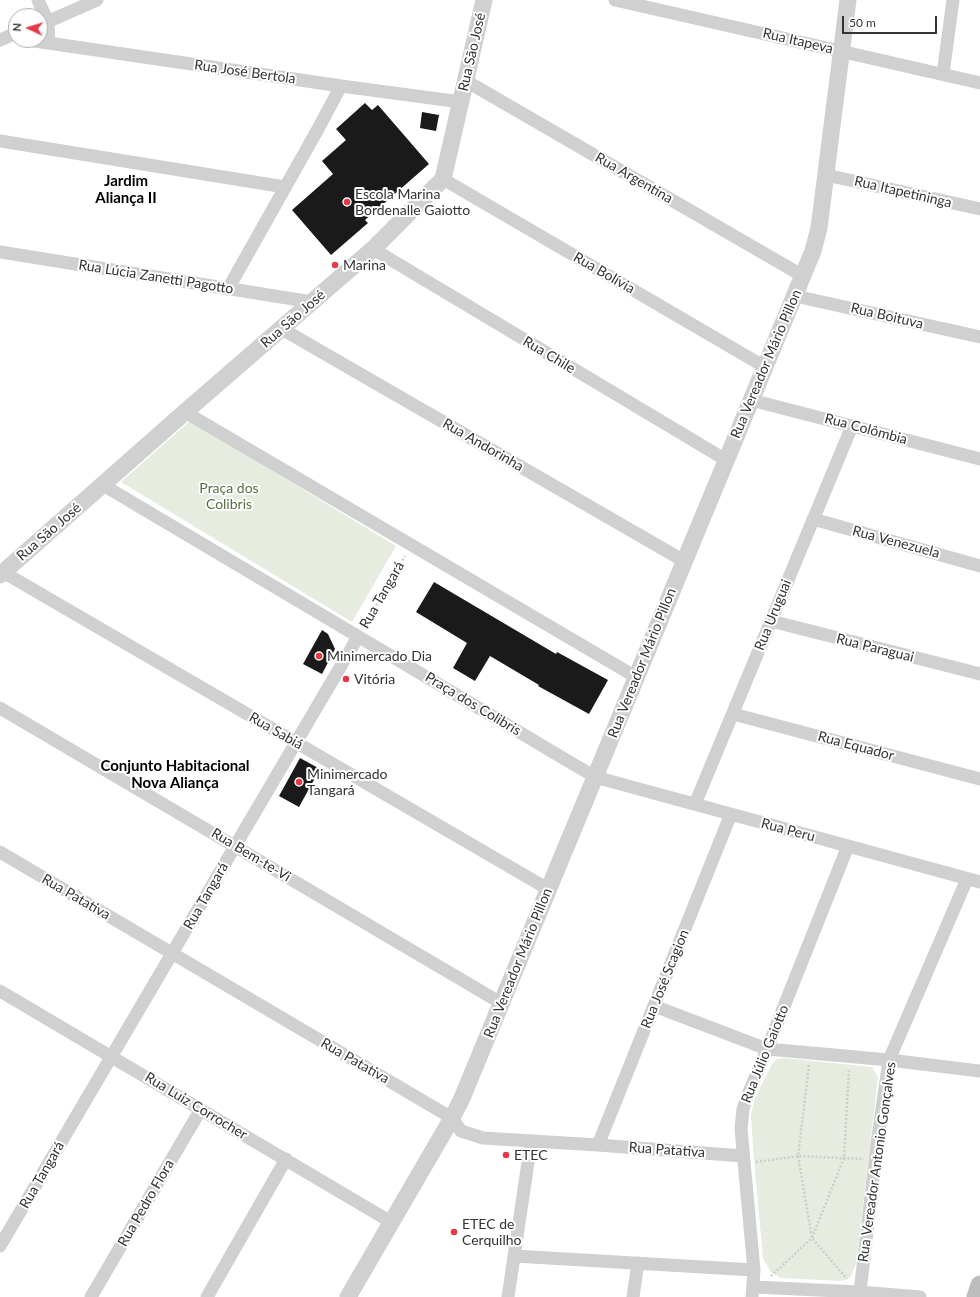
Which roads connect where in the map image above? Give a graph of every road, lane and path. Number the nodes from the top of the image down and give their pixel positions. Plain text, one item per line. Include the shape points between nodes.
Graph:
1 (96, 0) edge
2 (484, 0) edge
3 (615, 0) edge
4 (848, 0) edge
5 (953, 0) edge
6 (48, 21) edge
7 (48, 36) edge
8 (50, 43) joint
9 (841, 51) junction
10 (943, 74) junction
11 (466, 81) junction
12 (980, 83) edge
13 (341, 86) junction
14 (461, 102) junction
15 (0, 141) edge
16 (826, 175) junction
17 (443, 179) junction
18 (285, 187) junction
19 (980, 209) edge
20 (373, 249) junction
21 (0, 252) edge
22 (803, 276) junction
23 (228, 289) junction
24 (795, 296) junction
25 (312, 302) junction
26 (282, 329) junction
27 (980, 337) edge
28 (765, 367) junction
29 (751, 400) junction
30 (185, 412) junction
31 (852, 426) junction
32 (980, 459) edge
33 (726, 460) junction
34 (103, 485) junction
35 (813, 519) junction
36 (412, 545) junction
37 (684, 561) junction
38 (980, 566) edge
39 (2, 573) edge
40 (771, 621) junction
41 (358, 636) junction
42 (980, 674) edge
43 (636, 677) junction
44 (0, 708) edge
45 (733, 714) junction
46 (296, 742) junction
47 (595, 777) junction
48 (980, 779) edge
49 (695, 804) junction
50 (731, 814) junction
51 (235, 846) junction
52 (848, 846) junction
53 (0, 852) edge
54 (967, 879) junction
55 (980, 882) edge
56 (548, 889) junction
57 (172, 953) junction
58 (1, 994) edge
59 (501, 1004) junction
60 (654, 1006) junction
61 (767, 1049) junction
62 (810, 1052) junction
63 (111, 1056) junction
64 (850, 1056) junction
65 (889, 1060) junction
66 (980, 1071) edge
67 (201, 1109) junction
68 (452, 1118) junction
69 (531, 1142) junction
70 (598, 1145) junction
71 (798, 1156) junction
72 (844, 1158) junction
73 (286, 1159) junction
74 (743, 1160) junction
75 (875, 1160) junction
76 (392, 1222) junction
77 (812, 1238) junction
78 (0, 1246) edge
79 (514, 1256) junction
80 (638, 1263) junction
81 (754, 1270) junction
82 (980, 1285) edge
83 (755, 1290) edge
84 (860, 1292) junction
85 (91, 1297) edge
86 (207, 1297) edge
87 (348, 1297) edge
88 (508, 1297) edge
89 (633, 1297) edge
90 (920, 1297) edge
91 (976, 1297) edge

1 - 6 street
2 - 11 street, Rua São José
3 - 9 street, Rua Itapeva
4 - 9 street, Rua Vereador Mário Pillon
5 - 10 street
7 - 8 street
8 - 13 street, Rua José Bertola
9 - 10 street, Rua Itapeva
9 - 16 street, Rua Vereador Mário Pillon
10 - 12 street, Rua Itapeva
11 - 14 street, Rua São José
11 - 22 street, Rua Argentina
13 - 14 street, Rua José Bertola
13 - 18 street
14 - 17 street, Rua São José
15 - 18 street
16 - 19 street, Rua Itapetininga
16 - 22 street, Rua Vereador Mário Pillon via 819,228
17 - 20 street, Rua São José
17 - 28 street, Rua Bolívia
18 - 23 street
20 - 25 street, Rua São José
20 - 33 street, Rua Chile
21 - 23 street, Rua Lúcia Zanetti Pagotto
22 - 24 street, Rua Vereador Mário Pillon
23 - 25 street, Rua Lúcia Zanetti Pagotto
24 - 27 street, Rua Boituva
24 - 28 street, Rua Vereador Mário Pillon
25 - 26 street, Rua São José
26 - 30 street, Rua São José
26 - 37 street, Rua Andorinha
28 - 29 street, Rua Vereador Mário Pillon
29 - 31 street, Rua Colômbia
29 - 33 street, Rua Vereador Mário Pillon
30 - 34 street, Rua São José
30 - 36 street
31 - 32 street, Rua Colômbia
31 - 35 street, Rua Uruguai
33 - 37 street, Rua Vereador Mário Pillon
34 - 39 street, Rua São José
34 - 41 street, Praça dos Colibris
35 - 38 street, Rua Venezuela
35 - 40 street, Rua Uruguai
36 - 41 path, Rua Tangará
36 - 43 street
37 - 43 street, Rua Vereador Mário Pillon
39 - 46 street, Rua Sabiá
40 - 42 street, Rua Paraguai
40 - 45 street, Rua Uruguai
41 - 46 street, Rua Tangará
41 - 47 street, Praça dos Colibris
43 - 47 street, Rua Vereador Mário Pillon
44 - 51 street, Rua Bem-te-Vi
45 - 48 street, Rua Equador
45 - 49 street, Rua Uruguai
46 - 51 street, Rua Tangará
46 - 56 street, Rua Sabiá
47 - 49 street, Rua Peru
47 - 56 street, Rua Vereador Mário Pillon
49 - 50 street, Rua Peru
50 - 52 street, Rua Peru
50 - 60 street, Rua José Scagion
51 - 57 street, Rua Tangará
51 - 59 street, Rua Bem-te-Vi
52 - 54 street, Rua Peru
52 - 61 street, Rua Júlio Gaiotto
53 - 57 street, Rua Patativa
54 - 55 street, Rua Peru
54 - 65 street, Rua Vereador Antonio Gonçalves
56 - 59 street, Rua Vereador Mário Pillon
57 - 63 street, Rua Tangará
57 - 68 street, Rua Patativa
58 - 63 street, Rua Luiz Corrocher
59 - 68 street, Rua Vereador Mário Pillon
60 - 61 street
60 - 70 street, Rua José Scagion
61 - 62 street
61 - 74 street, Rua Júlio Gaiotto via 743,1109
62 - 64 street
62 - 71 path
63 - 67 street, Rua Luiz Corrocher
63 - 78 street, Rua Tangará
64 - 65 street
64 - 72 path
65 - 66 street
65 - 75 street, Rua Vereador Antonio Gonçalves
67 - 73 street, Rua Luiz Corrocher
67 - 85 street, Rua Pedro Flora
68 - 69 street, Rua Patativa via 461,1131 483,1138
68 - 76 street, Rua Vereador Mário Pillon
69 - 70 street, Rua Patativa
69 - 79 street
70 - 74 street, Rua Patativa
71 - 72 path
71 - 74 path
71 - 77 path
72 - 75 path
72 - 77 path
73 - 76 street, Rua Luiz Corrocher
73 - 86 street
74 - 81 street, Rua Júlio Gaiotto
75 - 84 street, Rua Vereador Antonio Gonçalves
76 - 87 street, Rua Vereador Mário Pillon
77 - 83 path
77 - 84 path
79 - 80 street
79 - 88 street
80 - 81 street
80 - 89 street
81 - 83 street, Rua Júlio Gaiotto
82 - 91 main road
83 - 84 street
84 - 90 street

